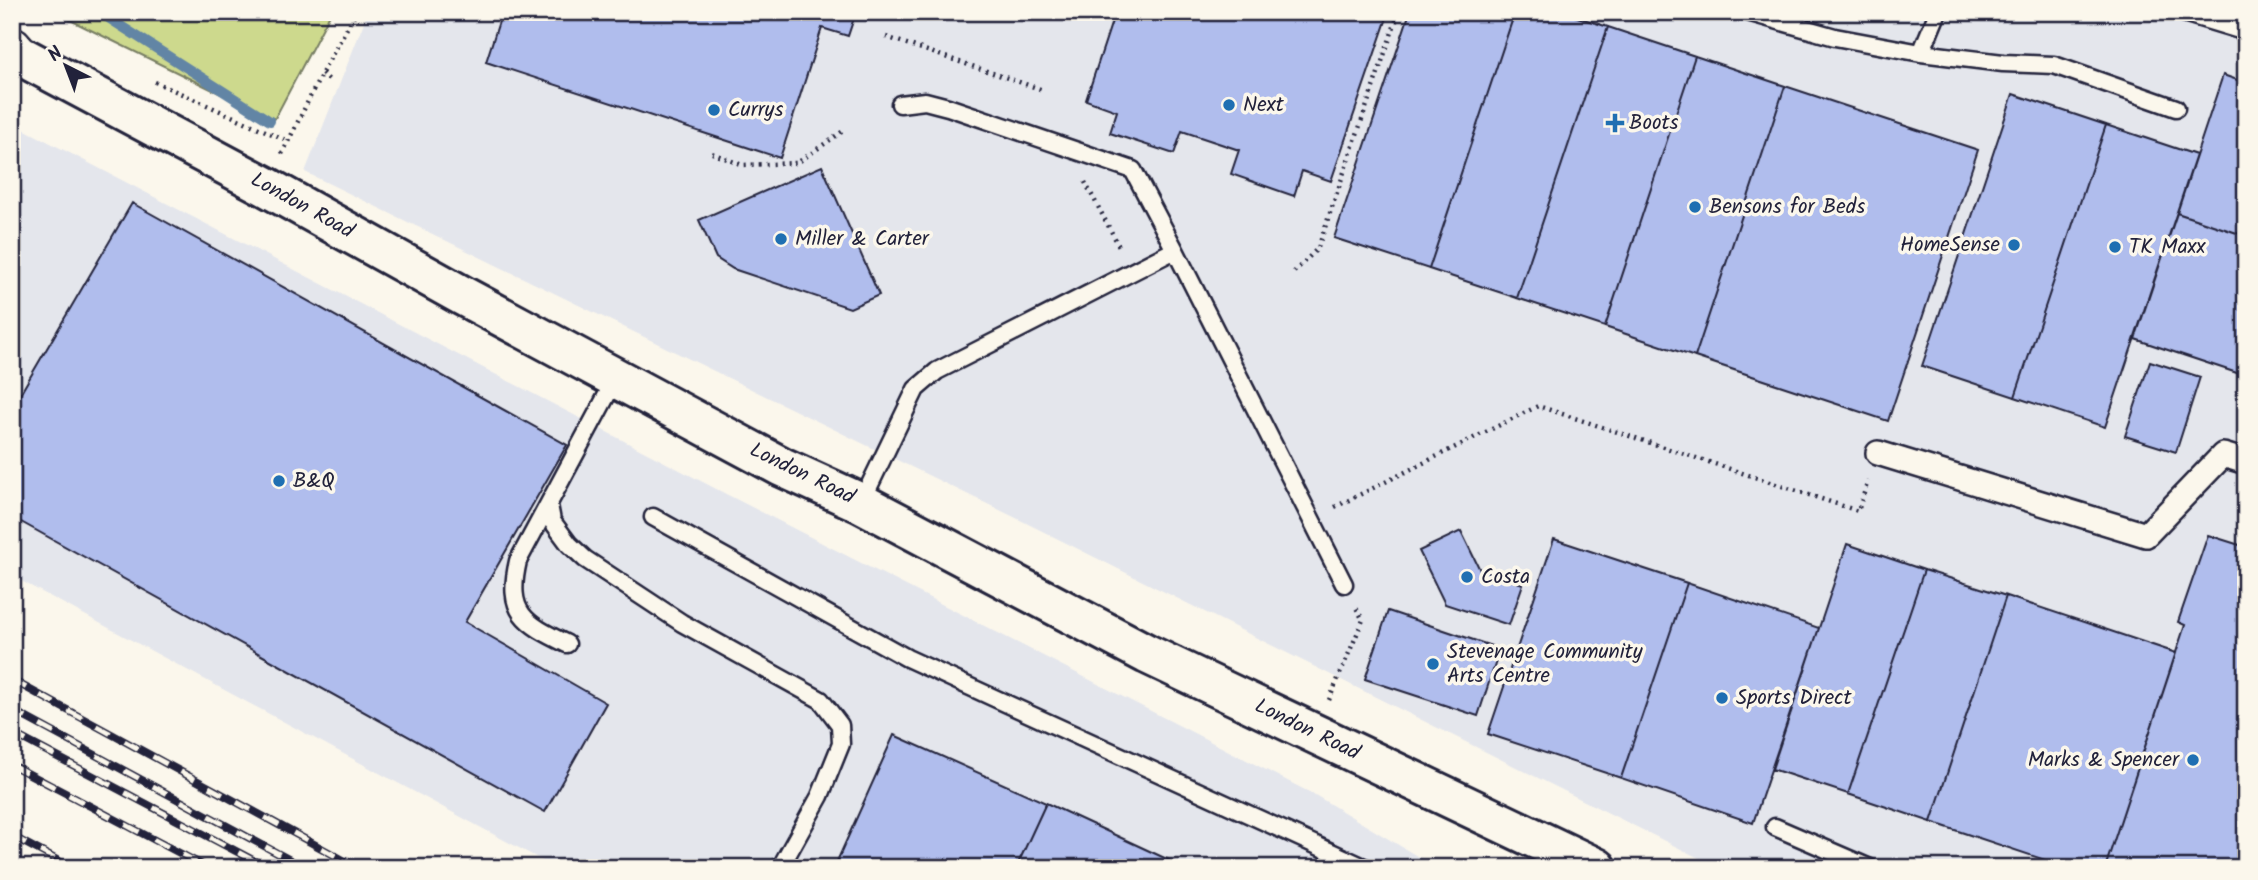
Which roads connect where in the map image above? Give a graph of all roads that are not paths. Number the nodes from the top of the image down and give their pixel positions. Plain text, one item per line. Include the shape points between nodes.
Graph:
1 (1747, 12) edge
2 (1938, 12) edge
3 (2180, 12) edge
4 (2246, 32) edge
5 (15, 52) edge
6 (1921, 53) junction
7 (900, 104) dead end
8 (2176, 108) dead end
9 (1175, 250) junction
10 (616, 378) junction
11 (1878, 453) road end
12 (2246, 462) edge
13 (861, 503) junction
14 (549, 505) junction
15 (653, 517) dead end
16 (1343, 584) road end
17 (567, 644) dead end
18 (1775, 827) dead end
19 (1593, 867) edge
20 (780, 868) edge
21 (1366, 868) edge
22 (1871, 868) edge

1 - 6 lane via 1835,37
2 - 6 lane
3 - 4 lane
5 - 10 main road, London Road
6 - 8 lane via 2053,65
7 - 9 lane via 925,101 1133,170
9 - 13 lane via 937,370 916,389
9 - 16 lane
10 - 13 main road, London Road via 782,467
10 - 14 lane
11 - 12 street via 2146,535 2223,454
13 - 19 main road, London Road via 1147,654
14 - 17 lane via 518,561 513,582 520,614 534,628
14 - 20 lane via 552,522 585,559 682,623 821,699 840,725 841,744 820,796
15 - 21 lane via 907,658
18 - 22 lane

